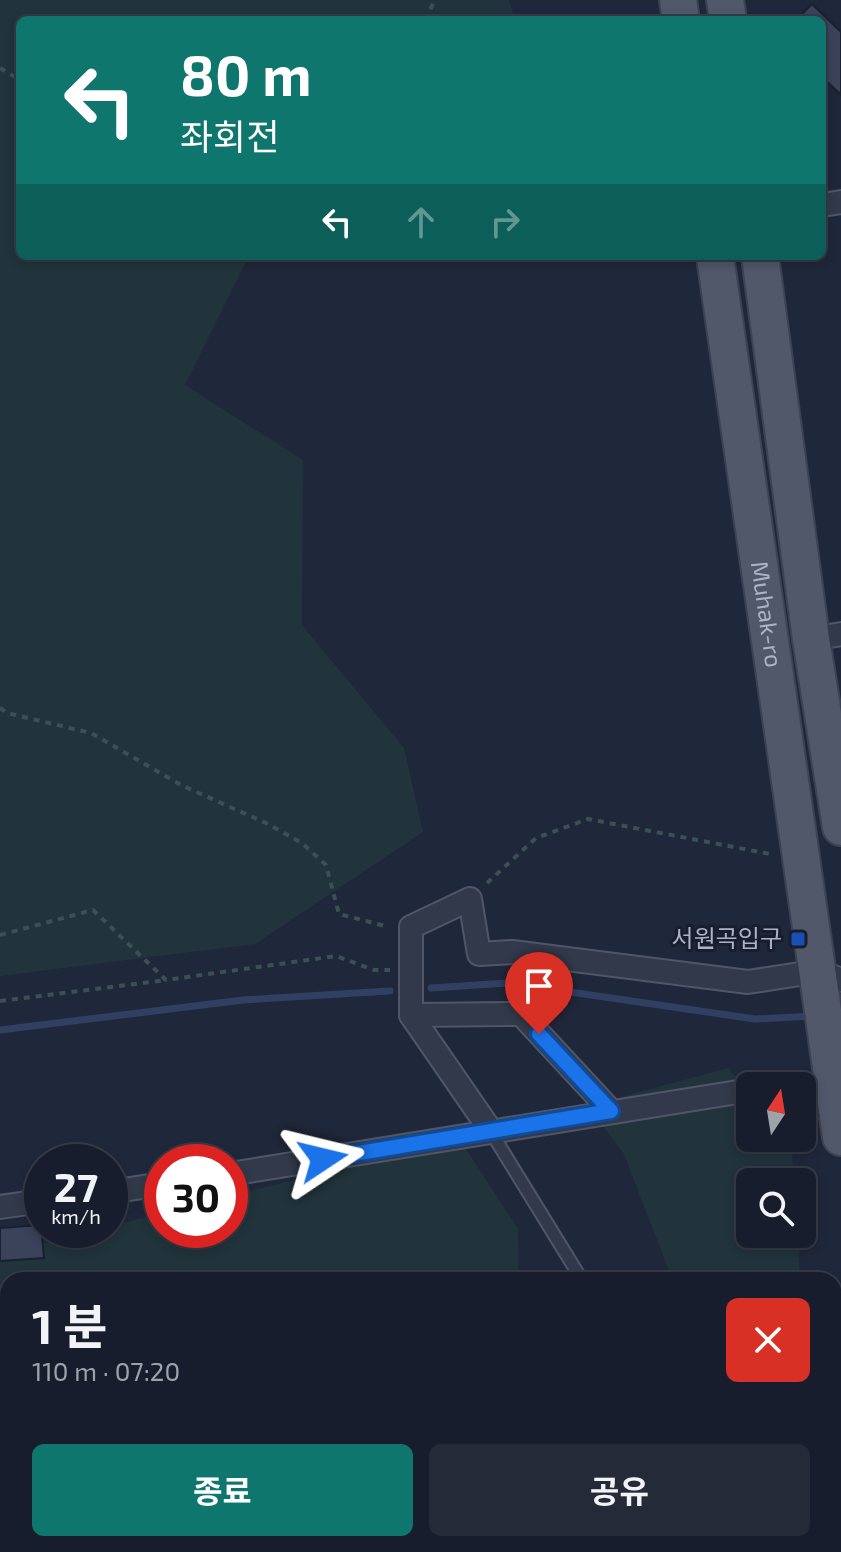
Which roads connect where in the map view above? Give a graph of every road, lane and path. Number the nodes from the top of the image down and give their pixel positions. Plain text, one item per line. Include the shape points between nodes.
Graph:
1 (716, 260) edge
2 (761, 260) edge
3 (826, 637) edge
4 (0, 708) edge
5 (798, 826) junction
6 (841, 827) edge
7 (470, 899) junction
8 (411, 933) junction
9 (0, 935) edge
10 (411, 971) junction
11 (830, 976) edge
12 (166, 980) junction
13 (0, 1001) edge
14 (411, 1015) junction
15 (736, 1092) edge
16 (816, 1109) edge
17 (611, 1111) junction
18 (838, 1124) edge
19 (491, 1131) junction
20 (248, 1171) edge
21 (24, 1204) edge
22 (0, 1207) edge
23 (577, 1272) edge

1 - 5 main road, Muhak-ro
2 - 3 main road, Muhak-ro
3 - 6 main road, Muhak-ro
4 - 8 path via 91,733 183,786 266,823 302,843 326,865 339,914
5 - 7 path via 777,855 588,819 536,838
5 - 11 main road, Muhak-ro
7 - 8 street via 411,927
7 - 11 street via 479,954 512,952 748,982
8 - 10 street
9 - 12 path via 93,910
10 - 12 path via 374,970 336,956
10 - 14 street
11 - 18 main road, Muhak-ro via 828,1056
12 - 13 path
14 - 17 street via 521,1014
14 - 19 street
15 - 17 street
16 - 18 street
17 - 19 street
19 - 20 street
19 - 23 lane
21 - 22 street

